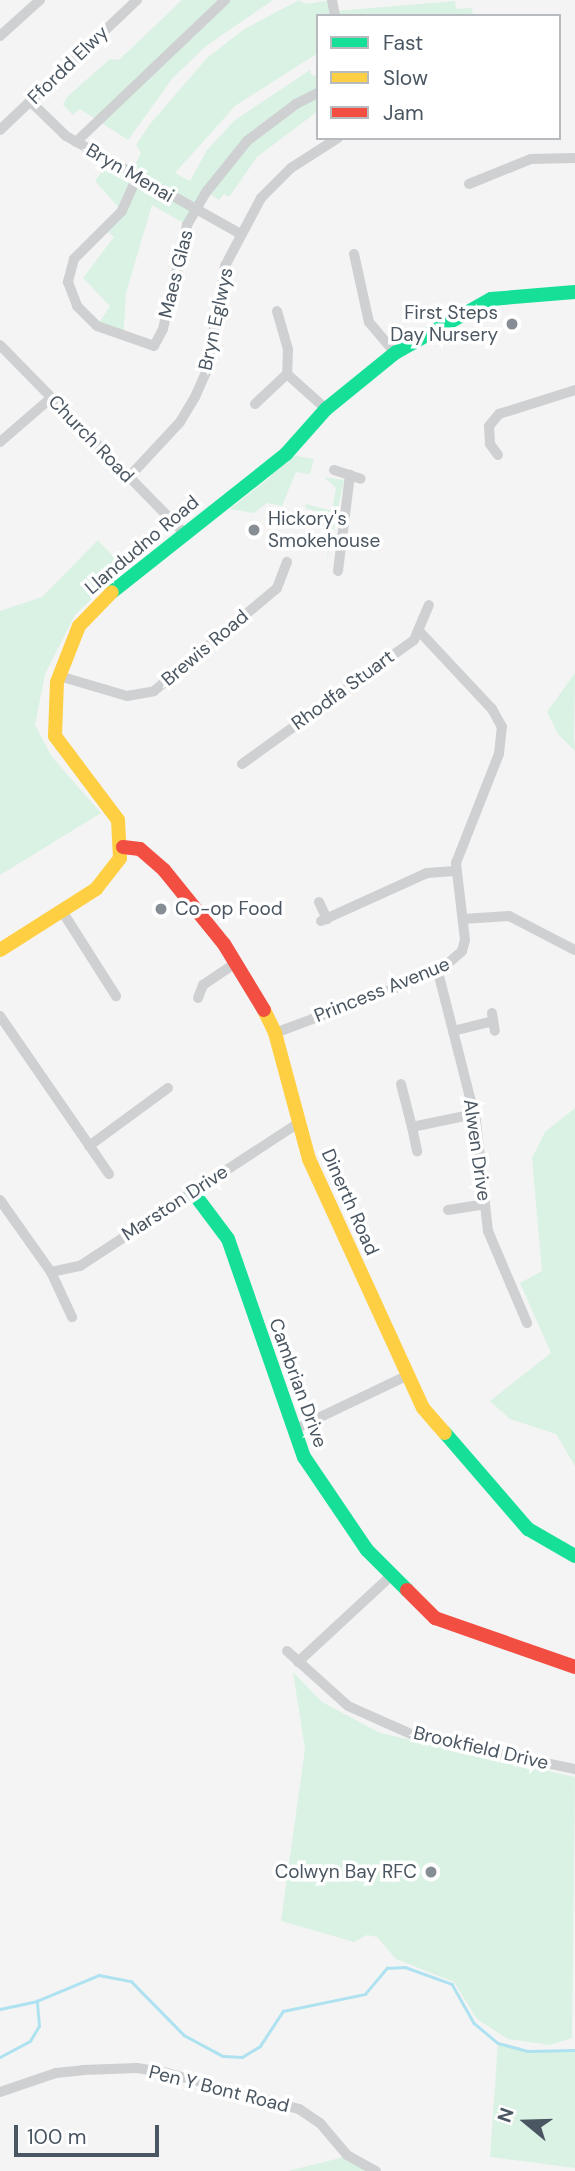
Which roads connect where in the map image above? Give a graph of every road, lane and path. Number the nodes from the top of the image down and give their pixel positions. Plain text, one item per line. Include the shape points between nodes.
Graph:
1 (40, 0) edge
2 (136, 0) edge
3 (225, 0) edge
4 (0, 36) edge
5 (316, 94) edge
6 (30, 101) junction
7 (2, 125) edge
8 (335, 140) edge
9 (76, 142) junction
10 (575, 158) edge
11 (137, 177) junction
12 (469, 184) dead end
13 (196, 210) junction
14 (239, 233) junction
15 (355, 254) dead end
16 (575, 292) edge
17 (278, 312) dead end
18 (0, 345) edge
19 (395, 353) junction
20 (288, 374) junction
21 (575, 390) edge
22 (51, 398) junction
23 (255, 404) dead end
24 (326, 409) junction
25 (0, 442) edge
26 (498, 455) dead end
27 (334, 470) dead end
28 (350, 475) junction
29 (128, 478) junction
30 (361, 479) dead end
31 (183, 532) junction
32 (287, 562) dead end
33 (338, 571) dead end
34 (429, 605) dead end
35 (420, 632) junction
36 (59, 676) junction
37 (242, 764) dead end
38 (122, 847) junction
39 (455, 871) junction
40 (319, 902) dead end
41 (62, 911) junction
42 (463, 919) junction
43 (0, 950) edge
44 (575, 950) edge
45 (236, 963) junction
46 (438, 972) junction
47 (116, 996) dead end
48 (197, 1000) dead end
49 (0, 1016) edge
50 (493, 1022) dead end
51 (453, 1031) junction
52 (275, 1033) junction
53 (401, 1084) dead end
54 (168, 1088) dead end
55 (474, 1114) junction
56 (297, 1124) junction
57 (412, 1127) junction
58 (89, 1146) junction
59 (417, 1151) dead end
60 (109, 1174) dead end
61 (192, 1191) junction
62 (0, 1200) edge
63 (485, 1204) junction
64 (448, 1210) dead end
65 (51, 1272) junction
66 (72, 1317) dead end
67 (527, 1323) dead end
68 (406, 1376) junction
69 (293, 1430) junction
70 (575, 1556) edge
71 (392, 1575) junction
72 (287, 1651) dead end
73 (298, 1662) junction
74 (575, 1667) edge
75 (575, 1769) edge
76 (0, 2092) edge
77 (376, 2171) edge

1 - 4 street
2 - 6 street, Ffordd Elwy
3 - 9 street
5 - 13 street via 247,141 225,164
6 - 7 street, Ffordd Elwy
6 - 9 street, Bryn Menai
8 - 14 street, Bryn Eglwys via 291,168 261,198
9 - 11 street, Bryn Menai
10 - 12 street via 531,159
11 - 13 street, Bryn Menai
11 - 13 street, Maes Glas via 122,211 80,251 69,270 77,306 110,335 154,346 163,329 178,254
13 - 14 street, Bryn Menai
14 - 29 street, Bryn Eglwys via 219,288 214,337 195,397 180,422
15 - 19 street via 369,322
16 - 19 street, Llandudno Road via 491,299
17 - 20 street via 288,349
18 - 22 street, Church Road
19 - 24 street, Llandudno Road
20 - 23 street
20 - 24 street
21 - 26 street via 499,414 489,426 489,444
22 - 25 street
22 - 29 street, Church Road
24 - 31 street, Llandudno Road via 286,454
27 - 28 street
28 - 30 street
28 - 33 street
29 - 31 street, Church Road
31 - 36 street, Llandudno Road via 119,585 79,626
32 - 36 street, Brewis Road via 277,588 154,691 127,695
34 - 35 street
35 - 37 street, Rhodfa Stuart
35 - 39 street via 492,709 502,727 499,754
36 - 38 street, Llandudno Road via 53,703 55,736 118,820
38 - 41 street via 107,878
38 - 45 street, Dinerth Road via 139,849 164,870
39 - 40 street via 427,873 324,920
39 - 42 street, Princess Avenue
41 - 43 street
41 - 47 street
42 - 44 street via 509,916
42 - 46 street, Princess Avenue via 462,951
45 - 48 street via 203,985
45 - 52 street, Dinerth Road
46 - 51 street, Alwen Drive
46 - 52 street, Princess Avenue
49 - 58 street
50 - 51 street
51 - 55 street, Alwen Drive
52 - 56 street, Dinerth Road
53 - 57 street
54 - 58 street
55 - 57 street
55 - 63 street, Alwen Drive
56 - 61 street, Marston Drive
56 - 68 street, Dinerth Road
57 - 59 street
58 - 60 street
61 - 65 street, Marston Drive via 80,1266
61 - 69 street, Cambrian Drive via 228,1239
62 - 65 street
63 - 64 street
63 - 67 street, Alwen Drive via 488,1231
65 - 66 street
68 - 69 street
68 - 70 street, Dinerth Road via 438,1429 506,1507 546,1543
69 - 71 street, Cambrian Drive via 304,1457 332,1499 367,1550
71 - 73 street
71 - 74 street, Cambrian Drive via 435,1618
72 - 73 street, Brookfield Drive
73 - 75 street, Brookfield Drive via 348,1706 413,1735
76 - 77 street, Pen Y Bont Road via 56,2073 137,2068 167,2073 299,2109 320,2123 347,2155

